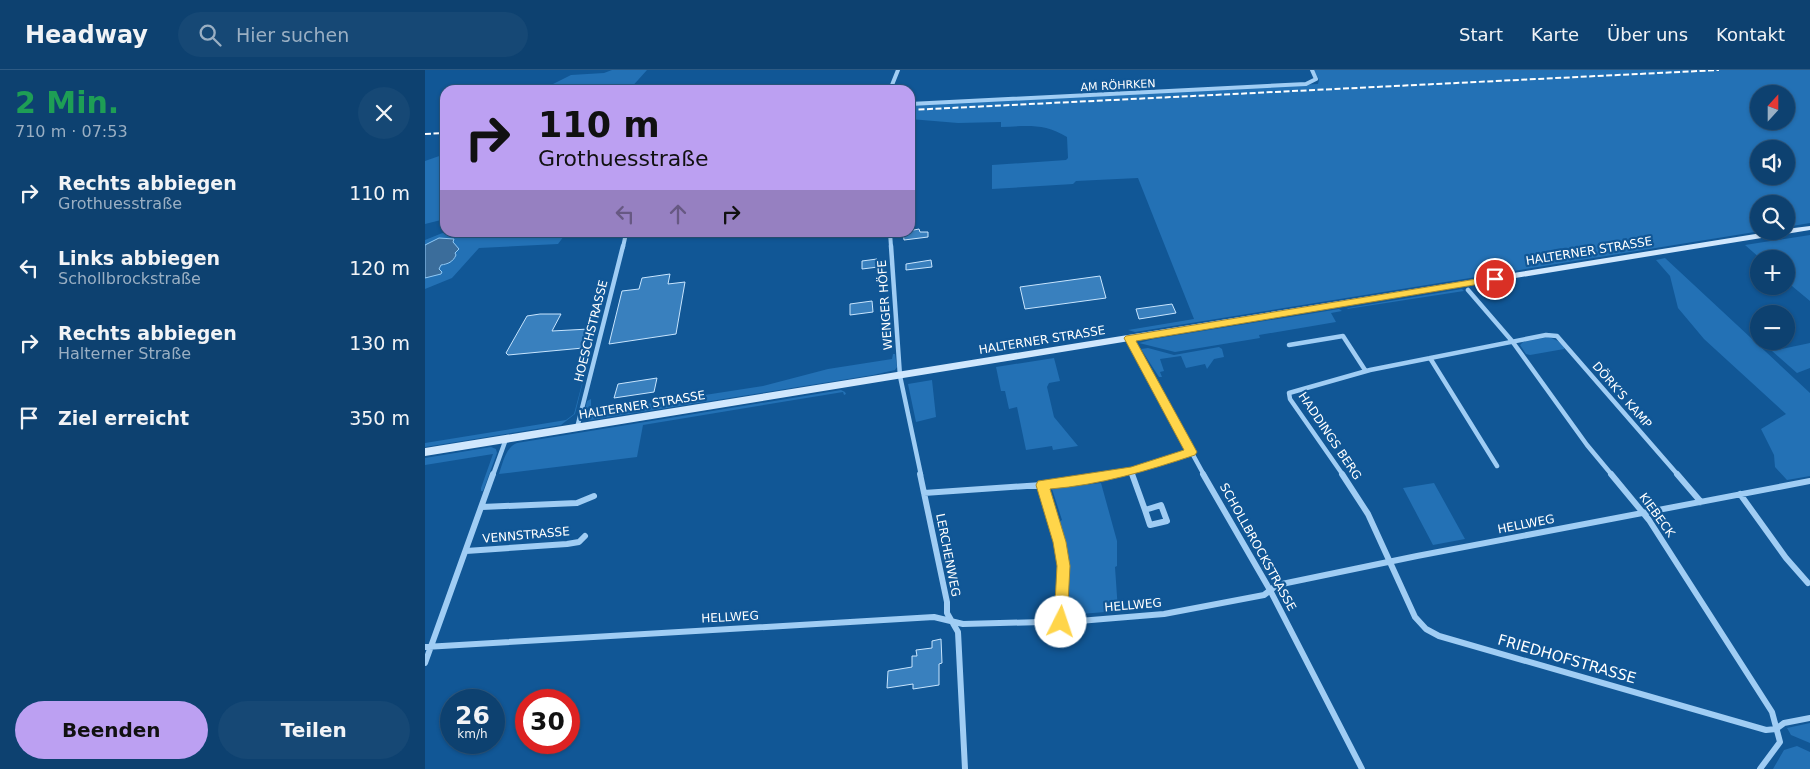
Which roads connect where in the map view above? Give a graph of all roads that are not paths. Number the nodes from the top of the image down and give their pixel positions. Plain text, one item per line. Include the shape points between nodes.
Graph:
1 (897, 70) edge
2 (1313, 70) edge
3 (892, 85) edge
4 (915, 104) edge
5 (1810, 228) edge
6 (890, 237) edge
7 (625, 238) dead end
8 (1468, 290) dead end
9 (1129, 338) junction
10 (1512, 341) junction
11 (1289, 346) dead end
12 (1430, 358) junction
13 (1365, 370) junction
14 (900, 376) junction
15 (577, 428) junction
16 (506, 439) junction
17 (425, 452) edge
18 (1191, 452) junction
19 (1497, 466) dead end
20 (1131, 472) junction
21 (1810, 481) edge
22 (1043, 485) junction
23 (924, 493) junction
24 (1740, 494) junction
25 (594, 496) dead end
26 (1701, 502) junction
27 (482, 507) junction
28 (1145, 510) dead end
29 (1643, 513) junction
30 (585, 536) dead end
31 (466, 550) junction
32 (1389, 562) junction
33 (1808, 583) dead end
34 (1271, 590) junction
35 (953, 622) junction
36 (1061, 622) junction
37 (428, 647) edge
38 (425, 663) edge
39 (1810, 718) edge
40 (1776, 729) junction
41 (965, 769) edge
42 (1362, 769) edge
43 (1759, 769) edge

1 - 3 street
2 - 4 street, AM RÖHRKEN via 1316,79 1306,84
5 - 9 main road, HALTERNER STRASSE
6 - 14 street, WENGER HÖFE
7 - 15 street, HOESCHSTRASSE
8 - 10 street, KIEBECK
9 - 14 main road, HALTERNER STRASSE
9 - 18 street, SCHOLLBROCKSTRASSE
10 - 12 street, HADDINGS BERG
10 - 26 street, DÖRK'S KAMP via 1557,336
10 - 29 street, KIEBECK via 1587,445
11 - 13 street via 1343,336
12 - 13 street, HADDINGS BERG
12 - 19 street
13 - 32 street, HADDINGS BERG via 1289,393 1368,514
14 - 15 main road, HALTERNER STRASSE
14 - 23 street, LERCHENWEG
15 - 16 main road, HALTERNER STRASSE
16 - 17 main road, HALTERNER STRASSE
16 - 27 street, VENNSTRASSE
18 - 20 street
18 - 34 street, SCHOLLBROCKSTRASSE
20 - 22 street
20 - 28 street
21 - 24 street, HELLWEG
22 - 23 street
22 - 36 street via 1064,566
23 - 35 street, LERCHENWEG via 947,612
24 - 26 street, HELLWEG
24 - 33 street
25 - 27 street via 577,503
26 - 29 street, HELLWEG
27 - 31 street, VENNSTRASSE
29 - 32 street, HELLWEG
29 - 40 street, KIEBECK via 1772,712
30 - 31 street, VENNSTRASSE via 579,542 537,548
31 - 37 street, VENNSTRASSE
32 - 34 street, HELLWEG via 1277,585
32 - 40 street, FRIEDHOFSTRASSE via 1415,617 1426,629 1439,636 1766,730
34 - 36 street, HELLWEG via 1264,595 1164,614
34 - 42 street, SCHOLLBROCKSTRASSE
35 - 36 street, HELLWEG
35 - 37 street, HELLWEG via 934,617
35 - 41 street, LERCHENWEG via 958,632
37 - 38 street, VENNSTRASSE
39 - 40 street via 1784,723
40 - 43 street, KIEBECK via 1781,742

